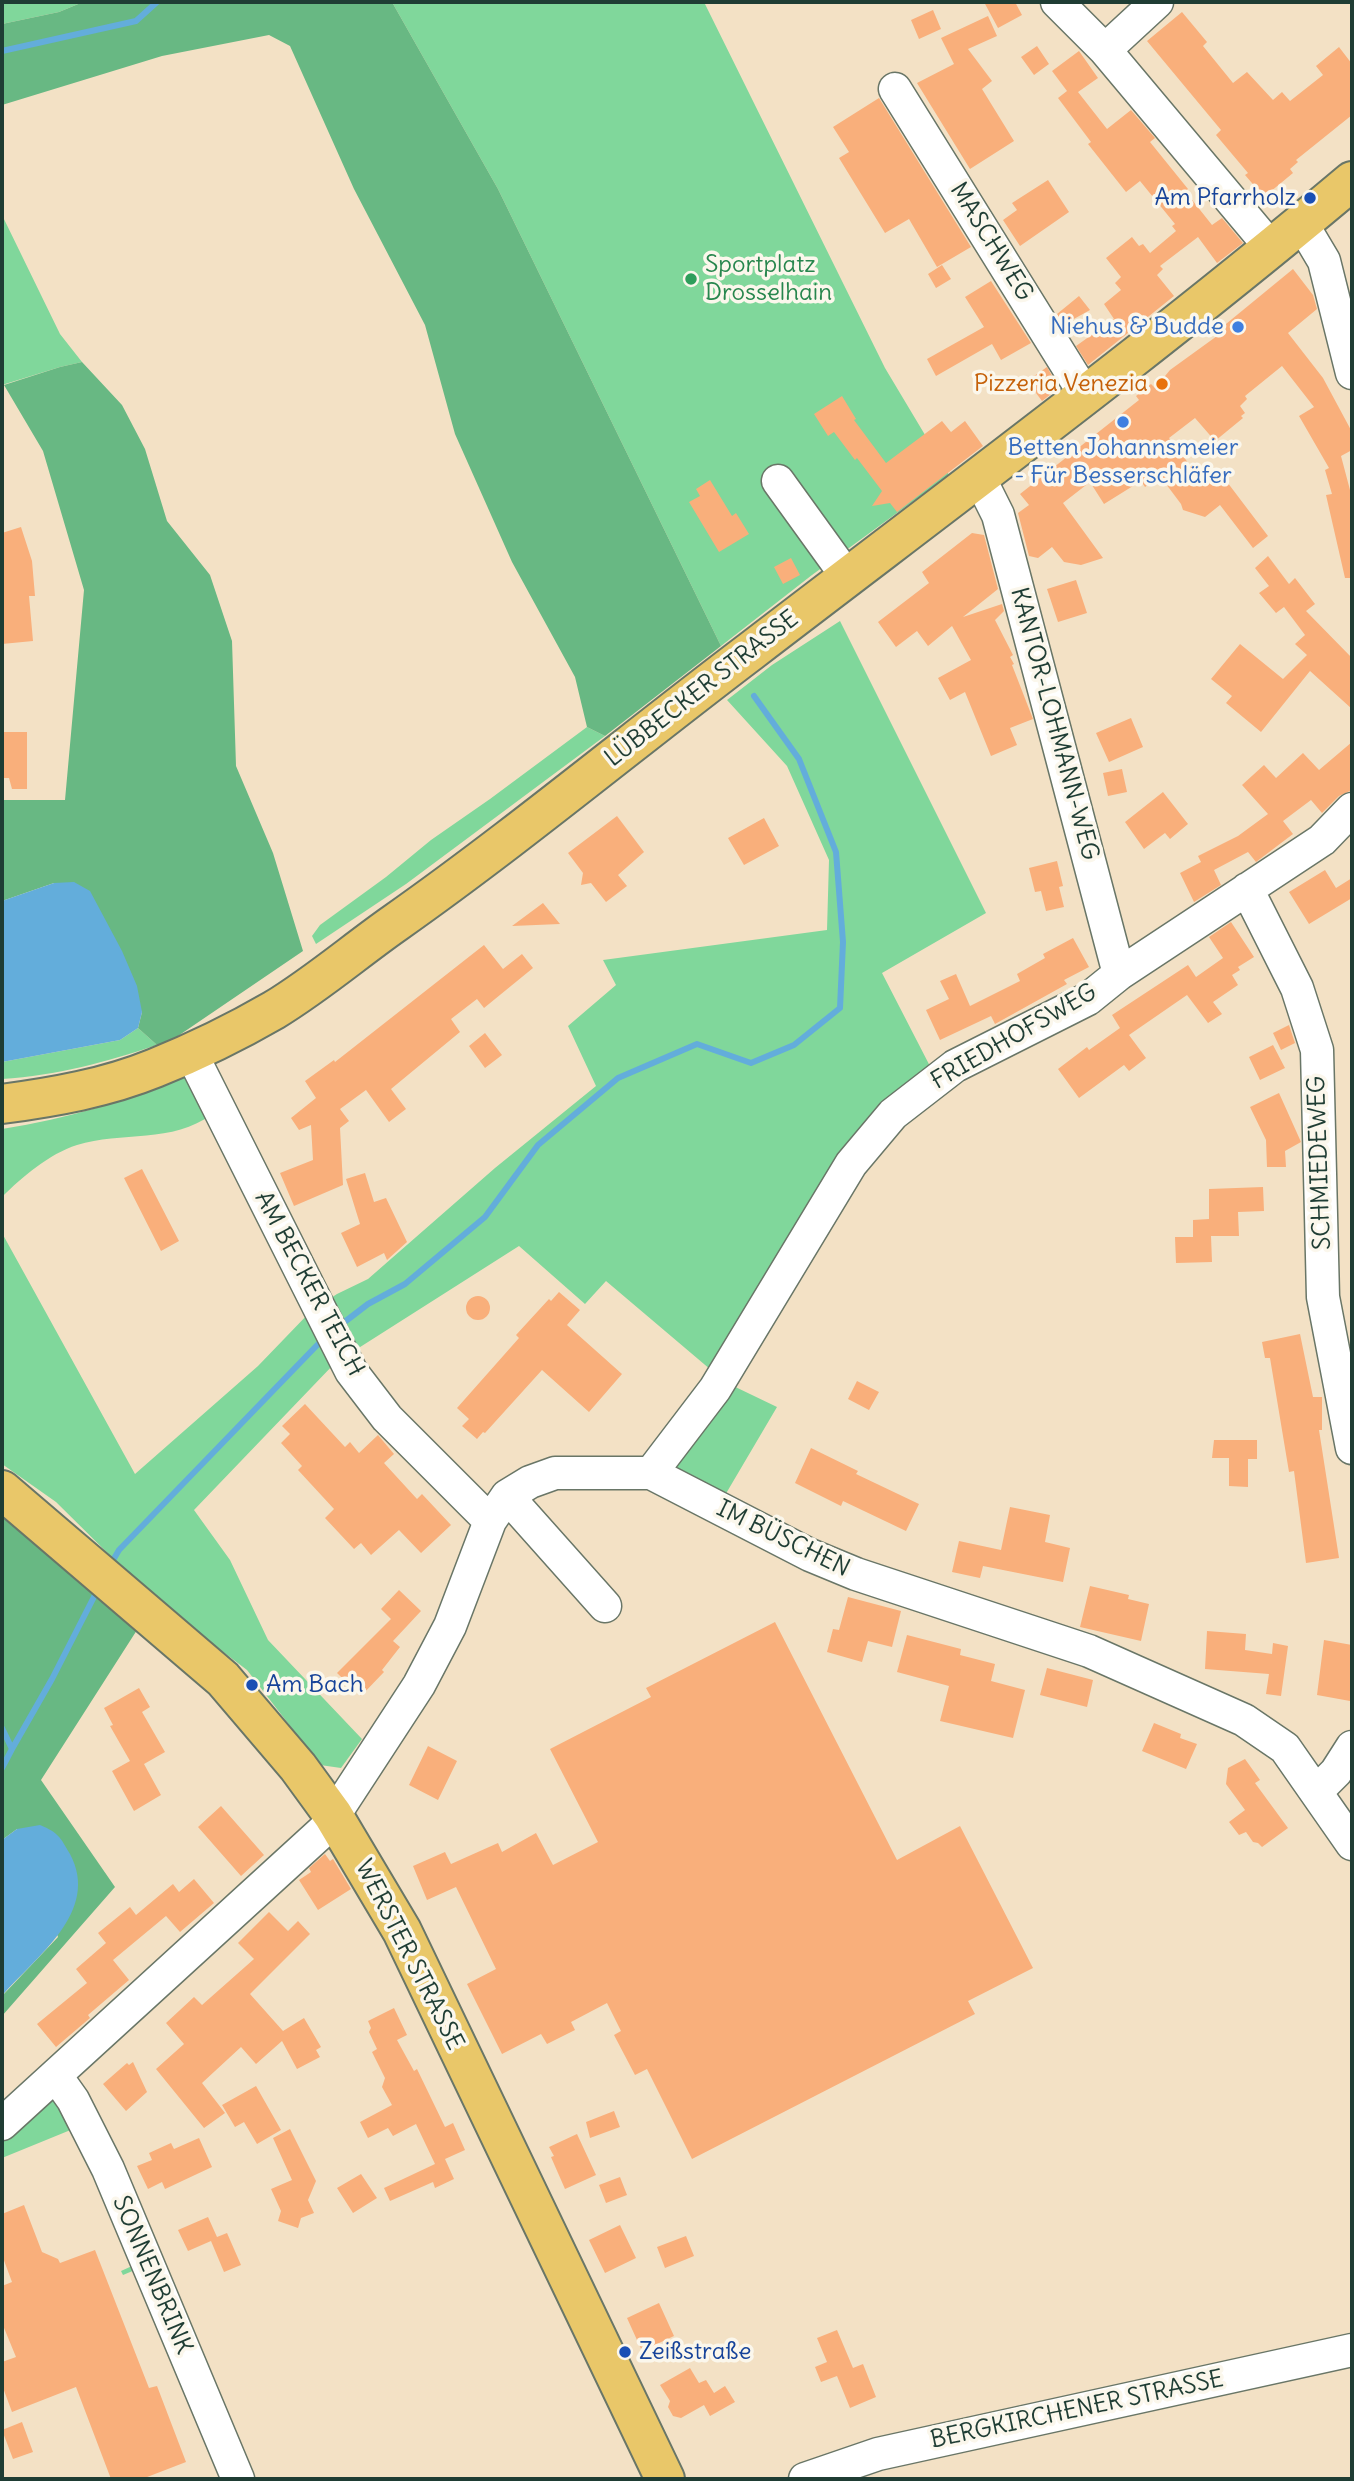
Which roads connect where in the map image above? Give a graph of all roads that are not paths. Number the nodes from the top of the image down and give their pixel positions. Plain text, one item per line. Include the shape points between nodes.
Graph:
1 (1057, 2) edge
2 (1157, 2) edge
3 (1105, 50) junction
4 (895, 89) dead end
5 (1352, 181) edge
6 (1301, 224) junction
7 (1272, 248) junction
8 (1352, 373) edge
9 (1086, 396) junction
10 (979, 477) junction
11 (778, 481) dead end
12 (848, 578) junction
13 (1352, 809) edge
14 (1247, 890) junction
15 (1119, 974) junction
16 (191, 1053) junction
17 (2, 1104) edge
18 (1351, 1434) edge
19 (651, 1473) junction
20 (2, 1490) edge
21 (499, 1508) junction
22 (605, 1605) dead end
23 (1352, 1747) edge
24 (1317, 1791) junction
25 (333, 1815) junction
26 (1352, 1844) edge
27 (56, 2076) junction
28 (2, 2124) edge
29 (1352, 2350) edge
30 (238, 2479) edge
31 (664, 2479) edge
32 (805, 2479) edge

1 - 3 street
2 - 3 street
3 - 7 street
4 - 9 street, MASCHWEG
5 - 6 main road, LÜBBECKER STRASSE
6 - 7 main road, LÜBBECKER STRASSE
6 - 8 street via 1324,261
7 - 9 main road, LÜBBECKER STRASSE
9 - 10 main road, LÜBBECKER STRASSE
10 - 12 main road, LÜBBECKER STRASSE
10 - 15 street, KANTOR-LOHMANN-WEG via 999,515
11 - 12 street
12 - 16 main road, LÜBBECKER STRASSE via 335,968 276,1008
13 - 14 street, FRIEDHOFSWEG via 1322,840
14 - 15 street, FRIEDHOFSWEG
14 - 18 street, SCHMIEDEWEG via 1297,988 1317,1050 1323,1297
15 - 19 street, FRIEDHOFSWEG via 1088,999 956,1066 893,1114 850,1164 715,1390
16 - 17 main road, LÜBBECKER STRASSE via 114,1083
16 - 21 street, AM BECKER TEICH via 351,1371 387,1418
19 - 21 street, IM BÜSCHEN via 555,1473 530,1482
19 - 24 street, IM BÜSCHEN via 833,1565 1089,1651 1244,1720 1285,1748
20 - 25 main road, WERSTER STRASSE via 223,1679 299,1767
21 - 22 street, AM BECKER TEICH
21 - 25 street via 450,1626 425,1673
23 - 24 street
24 - 26 street, IM BÜSCHEN
25 - 27 street via 325,1829
25 - 31 main road, WERSTER STRASSE via 402,1931
27 - 28 street
27 - 30 street, SONNENBRINK via 108,2169
29 - 32 street, BERGKIRCHENER STRASSE via 878,2454

